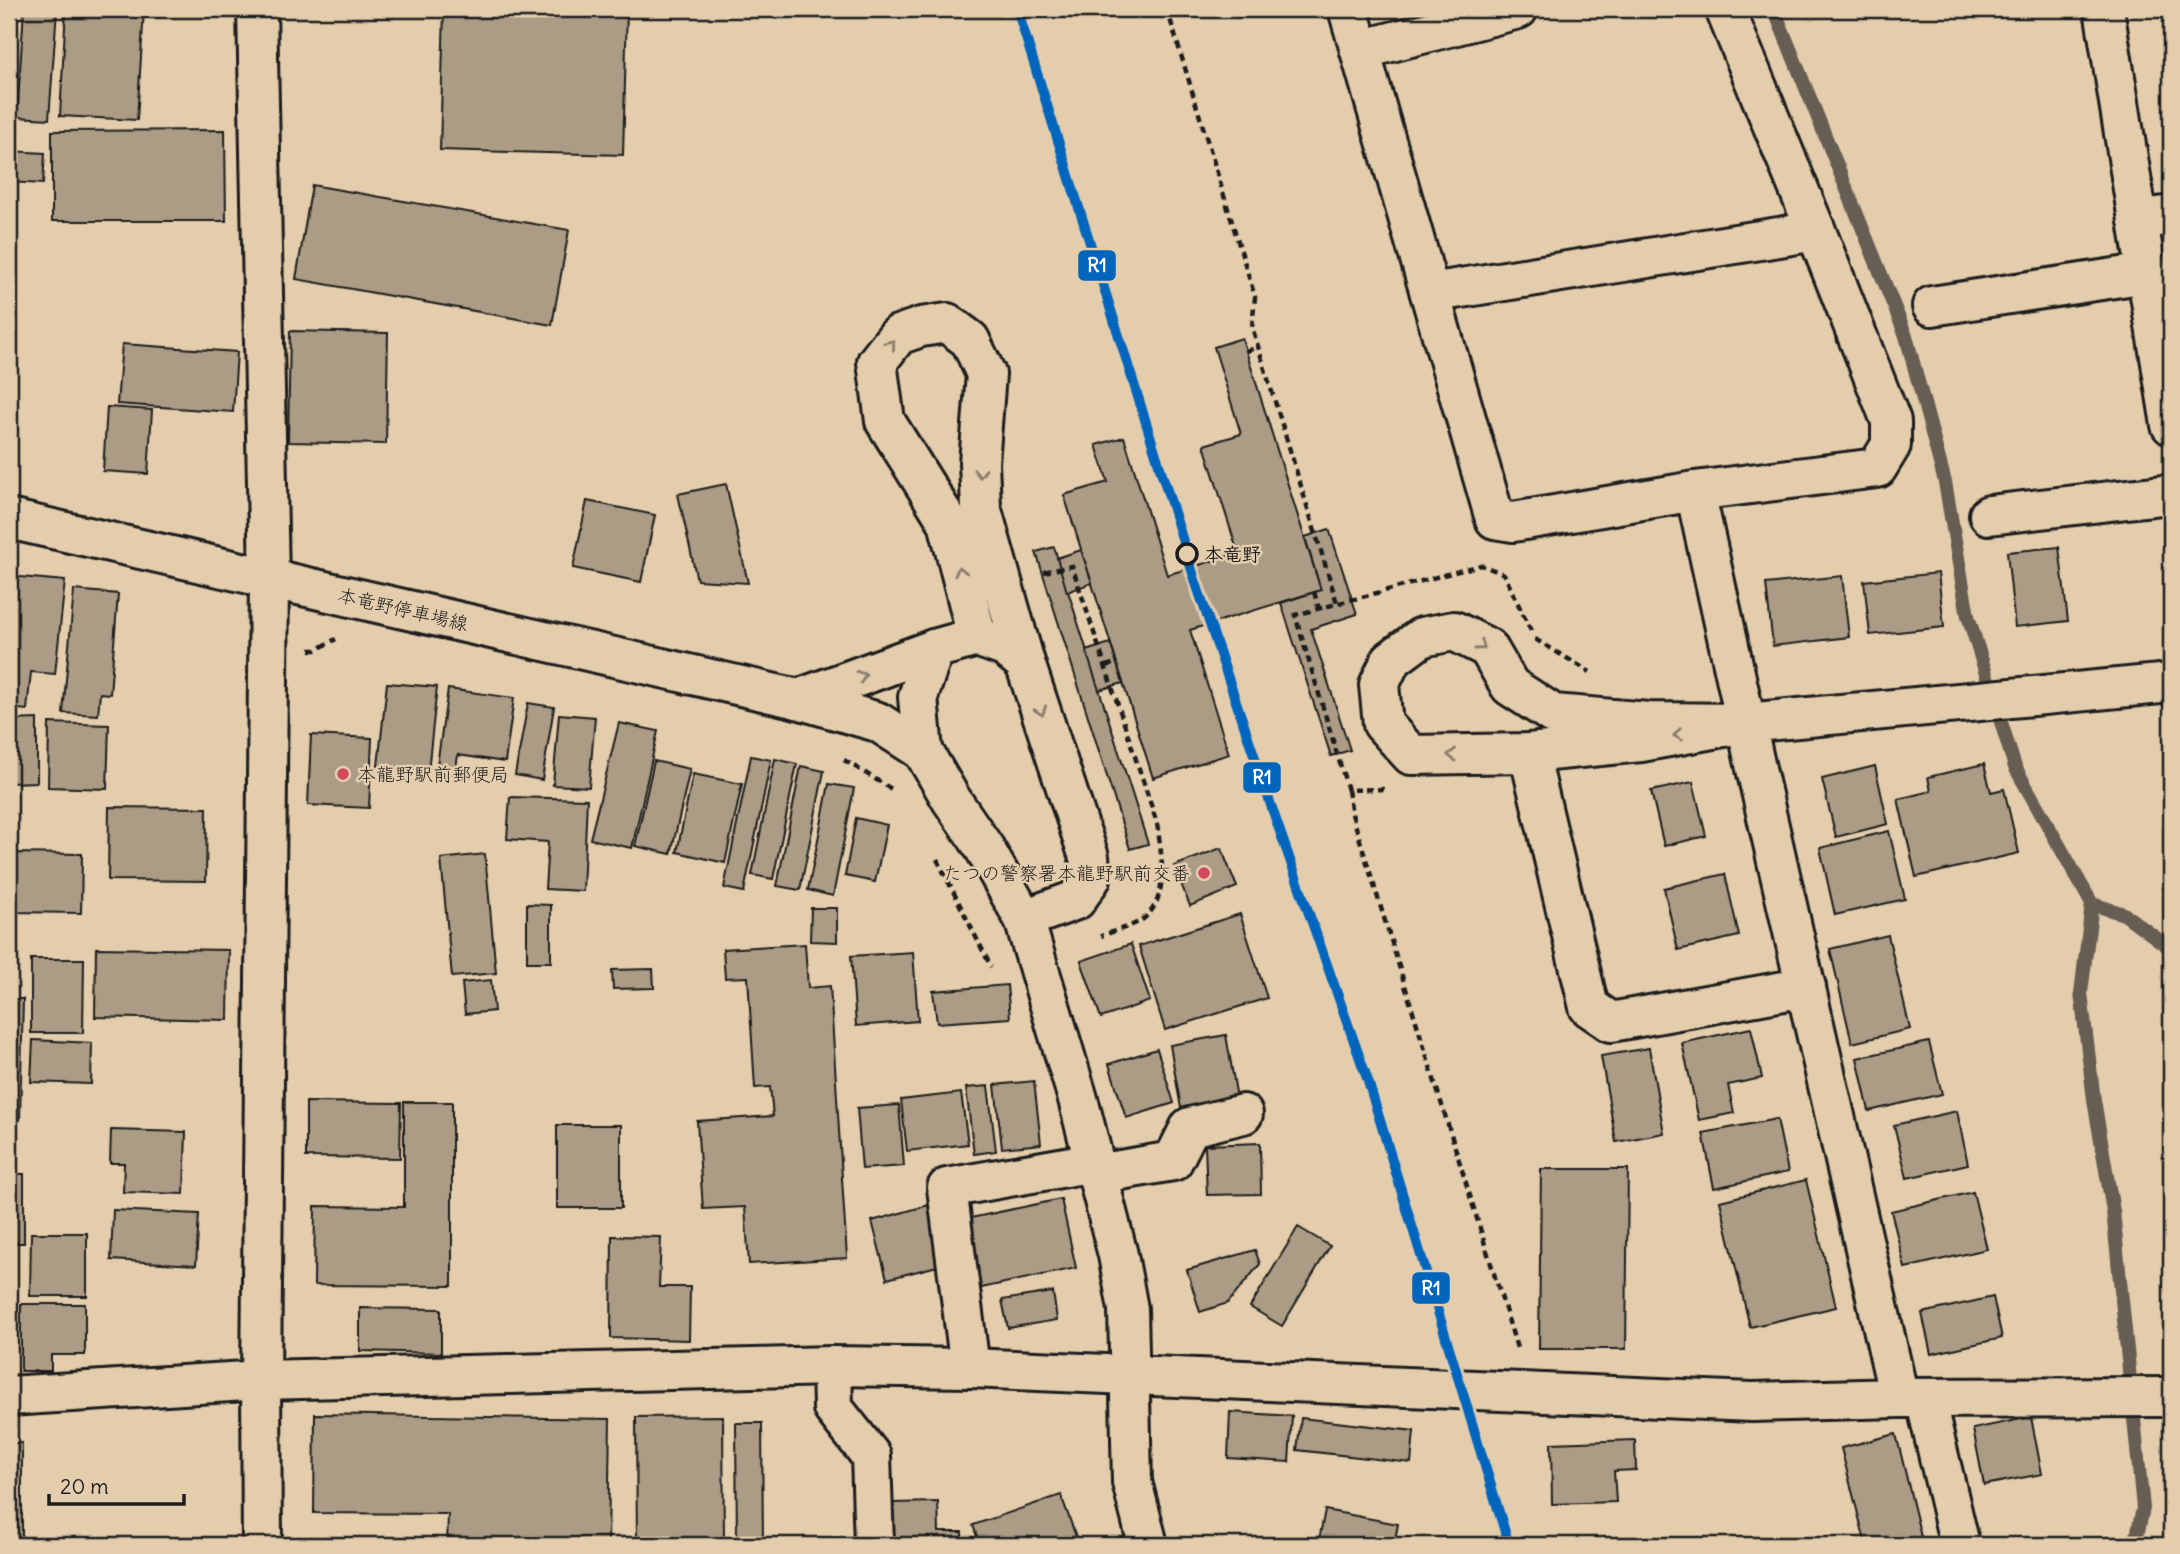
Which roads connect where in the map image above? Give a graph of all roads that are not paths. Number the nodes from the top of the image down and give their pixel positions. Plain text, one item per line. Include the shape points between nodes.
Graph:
1 (257, 9) edge
2 (1348, 9) edge
3 (1518, 9) edge
4 (1725, 9) edge
5 (2104, 9) edge
6 (1360, 50) junction
7 (2155, 218) edge
8 (1816, 231) junction
9 (2147, 273) junction
10 (1430, 293) junction
11 (1932, 306) dead end
12 (2171, 425) edge
13 (1695, 491) junction
14 (2171, 494) edge
15 (1989, 515) dead end
16 (9, 519) edge
17 (269, 579) junction
18 (977, 637) junction
19 (934, 649) junction
20 (1025, 663) junction
21 (2171, 683) edge
22 (798, 699) junction
23 (1745, 723) junction
24 (923, 751) junction
25 (1529, 753) junction
26 (1024, 919) junction
27 (1805, 987) junction
28 (1243, 1114) dead end
29 (1095, 1168) junction
30 (832, 1366) junction
31 (970, 1368) junction
32 (1129, 1375) junction
33 (261, 1380) junction
34 (9, 1396) edge
35 (2171, 1396) edge
36 (1912, 1398) junction
37 (262, 1545) edge
38 (874, 1545) edge
39 (1148, 1545) edge
40 (1960, 1545) edge

1 - 17 street
2 - 6 street
3 - 6 street
4 - 8 street
5 - 7 street
6 - 10 street
7 - 9 street
8 - 10 street
8 - 13 street via 1891,421 1891,445 1877,468
9 - 11 street
9 - 12 street
10 - 13 street via 1495,519 1513,522
13 - 23 street
14 - 15 street
16 - 17 street, 本竜野停車場線
17 - 22 street, 本竜野停車場線
17 - 33 street
18 - 19 street
18 - 20 street via 1006,647
18 -> 20 street via 948,522 885,421 877,362 898,335 947,323 970,340 986,374 979,463 981,507
22 -> 19 street
19 - 24 street via 918,697
20 -> 26 street via 1089,857 1091,878 1076,900
21 - 23 street
22 - 24 street, 本竜野停車場線 via 878,722
23 -> 25 street via 1642,741
25 -> 23 street via 1411,755 1383,724 1379,685 1391,660 1422,637 1454,631 1488,648 1510,686 1553,714
23 - 27 street
24 - 26 street
25 - 27 street via 1589,1007 1611,1022
26 - 29 street
27 - 36 street
28 - 29 street via 1190,1128 1172,1161
29 - 31 street via 947,1188
29 - 32 street via 1128,1309
30 - 31 street
30 - 33 street
30 - 38 street via 833,1408 871,1456
31 - 32 street
32 - 36 street via 1752,1402
32 - 39 street via 1132,1482
33 - 34 street
33 - 37 street
35 - 36 street
36 - 40 street

